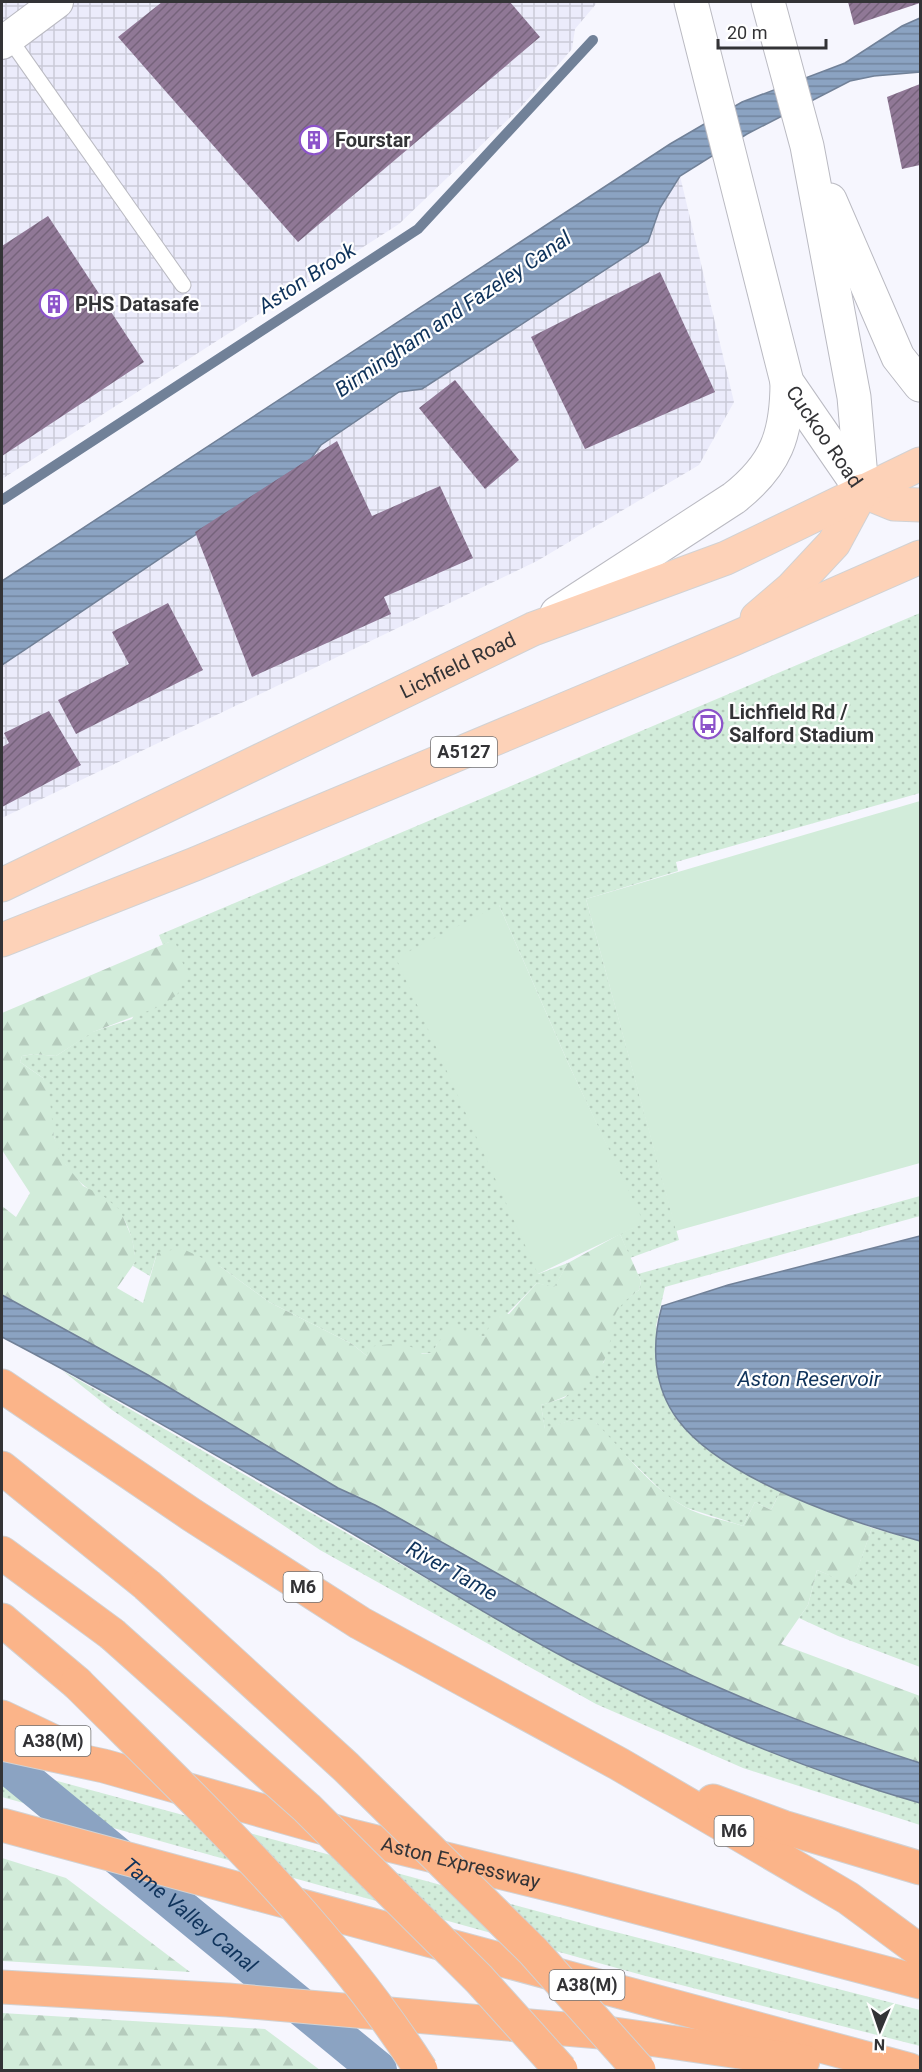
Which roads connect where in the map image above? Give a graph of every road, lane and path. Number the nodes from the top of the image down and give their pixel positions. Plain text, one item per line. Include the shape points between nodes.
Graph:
1 (57, 2) edge
2 (770, 9) edge
3 (695, 17) edge
4 (5, 40) edge
5 (807, 146) junction
6 (183, 285) dead end
7 (787, 382) junction
8 (921, 385) edge
9 (921, 464) edge
10 (862, 491) junction
11 (921, 505) edge
12 (921, 557) edge
13 (533, 629) junction
14 (733, 639) junction
15 (2, 885) edge
16 (2, 940) edge
17 (2, 1386) edge
18 (2, 1467) edge
19 (2, 1553) edge
20 (2, 1620) edge
21 (2, 1717) edge
22 (2, 1744) edge
23 (620, 1764) junction
24 (104, 1766) junction
25 (2, 1825) edge
26 (921, 1868) edge
27 (921, 1951) edge
28 (921, 1982) edge
29 (2, 1987) edge
30 (421, 2070) edge
31 (561, 2070) edge
32 (639, 2070) edge
33 (864, 2070) edge
34 (910, 2070) edge

1 - 4 street
2 - 5 main road, Cuckoo Road
3 - 7 main road, Cuckoo Road
4 - 6 lane
5 - 8 main road via 898,357
5 - 10 main road, Cuckoo Road via 854,397
7 - 10 main road, Cuckoo Road
7 - 13 main road via 787,404 778,447 770,464 754,482
9 - 10 main road, Lichfield Road
10 - 11 main road via 894,504
10 - 13 main road, Lichfield Road via 726,558
10 - 14 main road via 834,543 792,588
12 - 14 main road, A5127
13 - 15 main road, Lichfield Road
14 - 16 main road, A5127 via 195,864
17 - 23 highway, M6 via 360,1623
18 - 32 highway, bridge via 147,1585 346,1767 533,1952
19 - 31 highway, bridge via 112,1634 307,1808 479,1978
20 - 30 highway, bridge via 77,1683 326,1939
21 - 24 highway, A38(M)
22 - 24 highway, Aston Expressway / A38(M)
23 - 26 highway via 783,1827
23 - 27 highway, M6 via 848,1898
24 - 28 highway, Aston Expressway / A38(M), bridge via 352,1836
25 - 34 highway, A38(M)
29 - 33 highway, A38(M), bridge via 411,2014 600,2032

